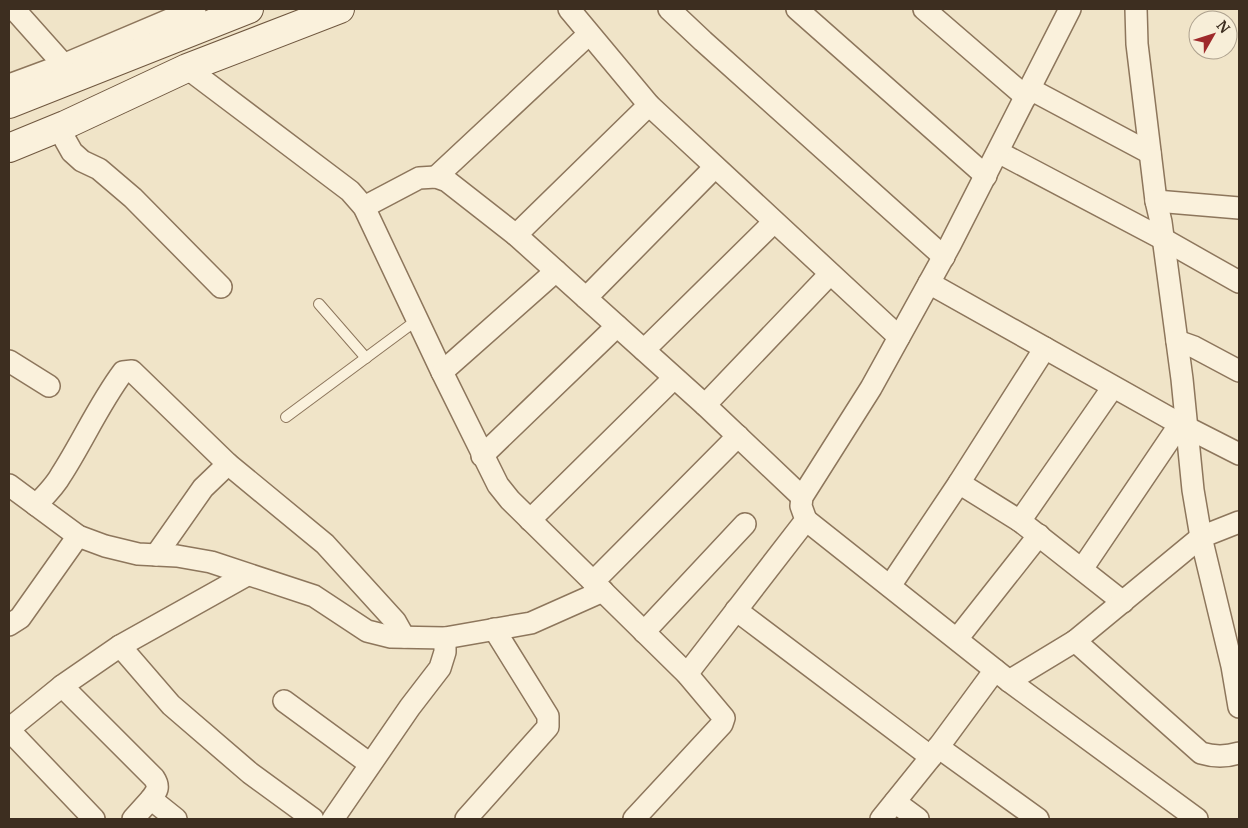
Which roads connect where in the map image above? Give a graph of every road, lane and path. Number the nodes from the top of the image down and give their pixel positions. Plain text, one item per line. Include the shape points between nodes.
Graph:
1 (195, 9) edge
2 (249, 9) edge
3 (340, 9) edge
4 (569, 9) edge
5 (669, 9) edge
6 (798, 9) edge
7 (924, 9) edge
8 (1070, 9) edge
9 (1136, 9) edge
10 (16, 10) edge
11 (589, 34) junction
12 (187, 68) junction
13 (69, 71) junction
14 (9, 86) edge
15 (1028, 93) junction
16 (9, 104) edge
17 (649, 105) junction
18 (65, 125) junction
19 (9, 148) edge
20 (998, 152) junction
21 (1150, 153) junction
22 (715, 167) junction
23 (986, 176) junction
24 (436, 177) junction
25 (1156, 202) junction
26 (364, 207) junction
27 (1239, 208) edge
28 (774, 222) junction
29 (516, 235) junction
30 (1163, 239) junction
31 (944, 257) junction
32 (556, 271) junction
33 (830, 274) junction
34 (1239, 282) edge
35 (929, 283) junction
36 (221, 288) dead end
37 (586, 298) junction
38 (319, 304) dead end
39 (417, 320) junction
40 (617, 326) junction
41 (899, 337) junction
42 (1177, 341) junction
43 (1044, 348) junction
44 (644, 350) junction
45 (366, 358) junction
46 (9, 361) edge
47 (1239, 370) edge
48 (442, 372) junction
49 (674, 378) junction
50 (49, 386) dead end
51 (1113, 387) junction
52 (705, 405) junction
53 (286, 417) dead end
54 (1183, 426) junction
55 (738, 436) junction
56 (1239, 454) edge
57 (482, 456) junction
58 (228, 464) junction
59 (959, 483) junction
60 (9, 484) edge
61 (802, 497) junction
62 (36, 505) junction
63 (530, 520) junction
64 (806, 520) junction
65 (1020, 521) junction
66 (1239, 522) edge
67 (745, 524) dead end
68 (1039, 535) junction
69 (78, 536) junction
70 (1202, 538) junction
71 (156, 554) junction
72 (1082, 569) junction
73 (247, 575) junction
74 (890, 586) junction
75 (598, 587) junction
76 (1123, 602) junction
77 (736, 610) junction
78 (9, 626) edge
79 (494, 629) junction
80 (644, 632) junction
81 (404, 637) junction
82 (445, 638) junction
83 (957, 639) junction
84 (1075, 641) junction
85 (120, 646) junction
86 (1236, 663) edge
87 (687, 674) junction
88 (1002, 676) junction
89 (62, 686) junction
90 (284, 701) dead end
91 (1239, 707) edge
92 (9, 730) edge
93 (934, 752) junction
94 (1239, 753) edge
95 (370, 764) junction
96 (151, 799) junction
97 (895, 802) junction
98 (94, 819) edge
99 (134, 819) edge
100 (176, 819) edge
101 (313, 819) edge
102 (333, 819) edge
103 (466, 819) edge
104 (634, 819) edge
105 (880, 819) edge
106 (918, 819) edge
107 (1038, 819) edge
108 (1197, 819) edge

1 - 13 street
2 - 13 main road
3 - 12 main road
4 - 11 street
5 - 31 street
6 - 23 street
7 - 15 street
8 - 15 street
9 - 21 street
10 - 13 street
11 - 17 street
11 - 24 street
12 - 18 main road
12 - 26 street via 350,191
13 - 14 street
13 - 16 main road
15 - 20 street
15 - 21 street
17 - 22 street
17 - 29 street
18 - 19 main road
18 - 36 street via 63,136 72,152 99,169 133,198
20 - 23 street
20 - 30 street
21 - 25 street
22 - 28 street
22 - 37 street
23 - 31 street
24 - 26 street via 419,178
24 - 29 street
25 - 27 street
25 - 30 street
26 - 39 street
28 - 33 street
28 - 44 street
29 - 32 street
30 - 34 street
30 - 42 street
31 - 35 street
32 - 37 street
32 - 48 street
33 - 41 street
33 - 52 street
35 - 41 street
35 - 43 street
37 - 40 street
38 - 45 lane
39 - 45 lane
39 - 48 street
40 - 44 street
40 - 57 street
41 - 61 street
42 - 47 street
42 - 54 street
43 - 51 street
43 - 59 street
44 - 49 street
45 - 53 lane
46 - 50 street
48 - 57 street
49 - 52 street
49 - 63 street
51 - 54 street
51 - 65 street
52 - 55 street
54 - 56 street
54 - 70 street
54 - 72 street
55 - 61 street
55 - 75 street
57 - 63 street via 498,485
58 - 62 street via 132,371 123,372 60,477
58 - 71 street via 203,488
58 - 81 street via 325,544 395,621
59 - 65 street
59 - 74 street
60 - 62 street
61 - 64 street via 801,506
62 - 69 street
63 - 75 street
64 - 74 street
64 - 77 street
65 - 68 street
66 - 70 street
67 - 80 street
68 - 72 street
68 - 83 street
69 - 71 street via 138,554
69 - 78 street via 20,618
70 - 76 street
70 - 86 street
71 - 73 street via 211,562
72 - 76 street
73 - 81 street via 314,596 367,631
73 - 85 street
74 - 83 street
75 - 79 street via 531,623
75 - 80 street
76 - 84 street
77 - 87 street
77 - 93 street
79 - 82 street
79 - 103 street via 548,716 548,728
80 - 87 street
81 - 82 street
82 - 95 street via 440,668
83 - 88 street
84 - 88 street
84 - 94 street via 1202,753 1210,756
85 - 89 street
85 - 101 street via 171,705 250,774
86 - 91 street
87 - 104 street via 721,713 724,718 722,724
88 - 93 street
88 - 108 street
89 - 92 street
89 - 96 street via 154,778 158,784
90 - 95 street
92 - 98 street
93 - 97 street
93 - 107 street
95 - 102 street
96 - 99 street
96 - 100 street
97 - 105 street
97 - 106 street

